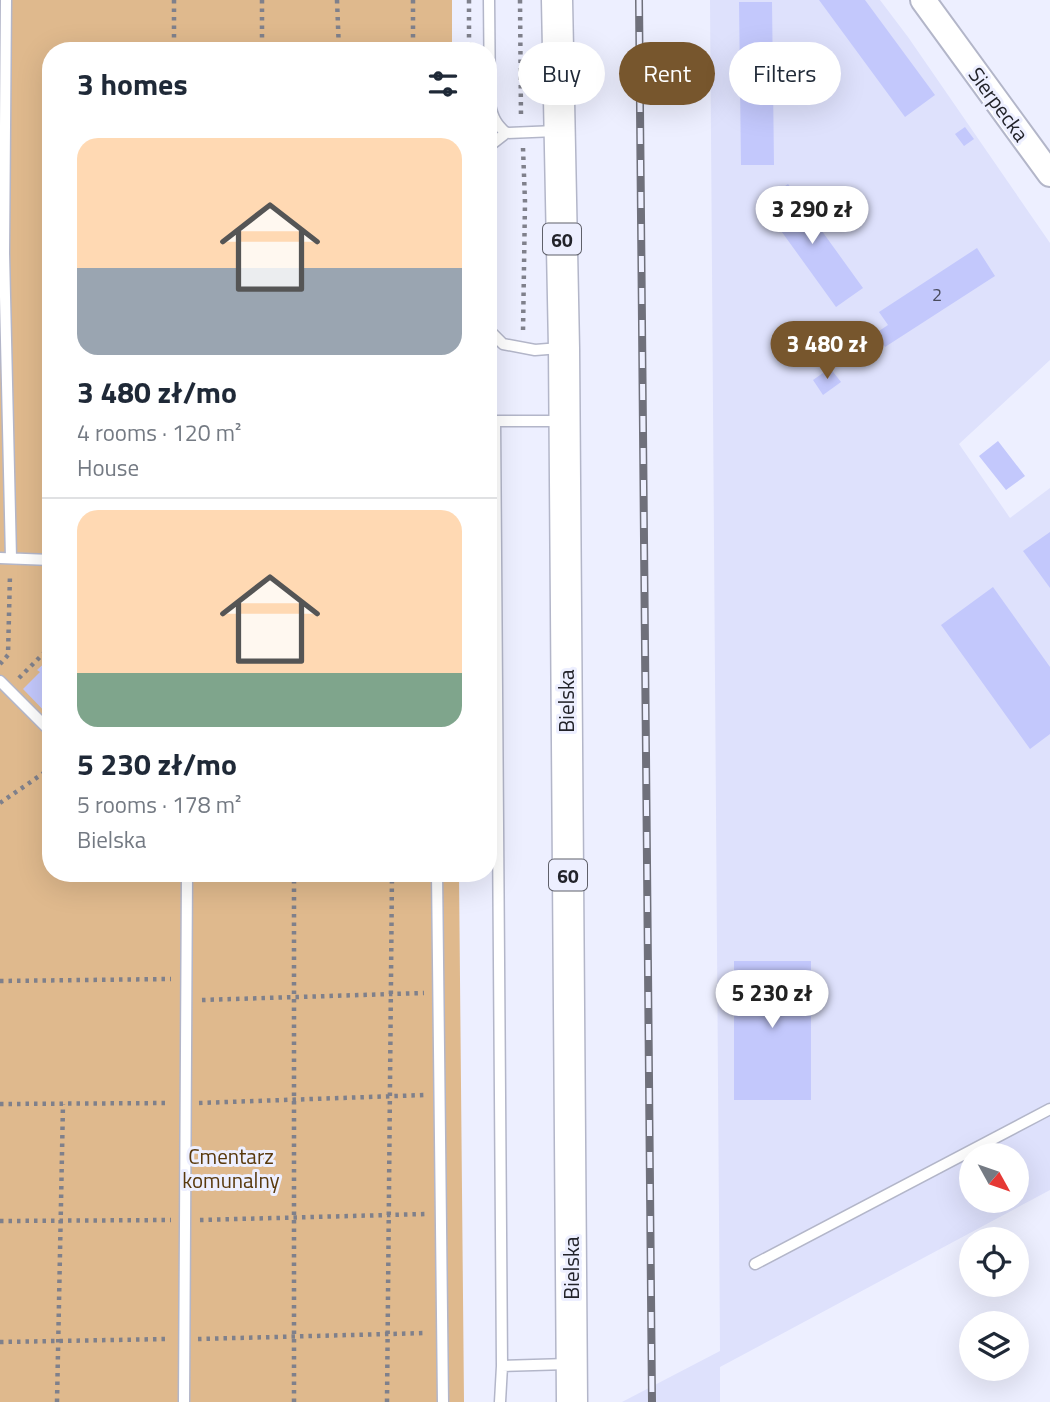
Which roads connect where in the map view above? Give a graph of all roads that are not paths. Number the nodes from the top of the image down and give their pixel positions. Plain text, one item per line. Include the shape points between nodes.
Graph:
1 (6, 0) edge
2 (489, 0) edge
3 (557, 0) edge
4 (923, 0) edge
5 (489, 42) edge
6 (497, 125) edge
7 (561, 131) junction
8 (506, 133) junction
9 (497, 140) edge
10 (1050, 174) edge
11 (497, 338) edge
12 (564, 348) junction
13 (497, 421) edge
14 (564, 421) junction
15 (6, 558) edge
16 (42, 560) edge
17 (4, 685) edge
18 (497, 691) edge
19 (42, 723) edge
20 (187, 882) edge
21 (437, 882) edge
22 (1050, 1109) edge
23 (755, 1264) dead end
24 (572, 1364) junction
25 (502, 1366) junction
26 (184, 1402) edge
27 (443, 1402) edge
28 (500, 1402) edge
29 (572, 1402) edge

1 - 15 lane
2 - 5 lane
3 - 7 main road, Bielska / 60
4 - 10 street, Sierpecka
6 - 8 lane
7 - 8 lane
7 - 12 main road, Bielska / 60
8 - 9 lane
11 - 12 lane via 523,349
12 - 14 main road, Bielska / 60
13 - 14 lane
14 - 24 main road, Bielska / 60
15 - 16 lane
17 - 19 lane
18 - 25 lane
20 - 26 lane
21 - 27 lane
22 - 23 lane
24 - 25 lane
24 - 29 main road, Bielska / 60
25 - 28 lane

